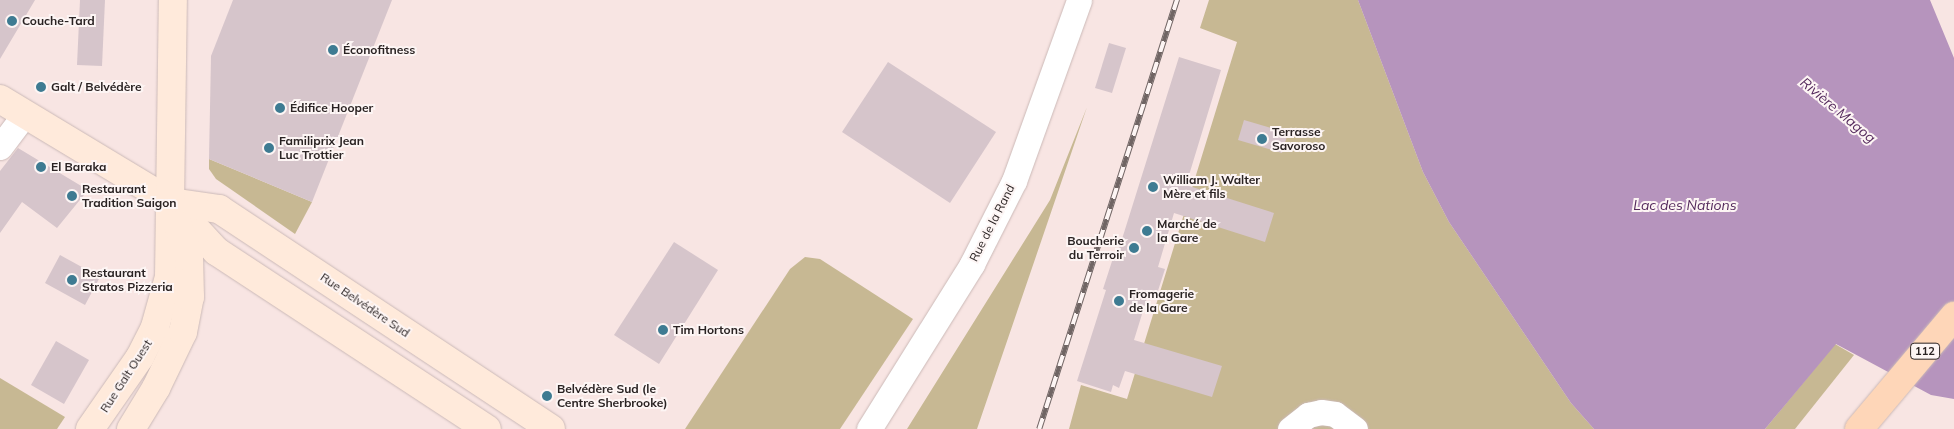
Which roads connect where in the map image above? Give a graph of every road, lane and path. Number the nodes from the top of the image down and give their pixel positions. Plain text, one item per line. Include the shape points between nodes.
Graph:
1 (173, 0) edge
2 (1078, 0) edge
3 (0, 99) edge
4 (25, 114) junction
5 (0, 147) edge
6 (171, 202) junction
7 (1954, 316) edge
8 (90, 429) edge
9 (130, 429) edge
10 (487, 429) edge
11 (551, 429) edge
12 (869, 429) edge
13 (1290, 429) edge
14 (1356, 429) edge
15 (1859, 429) edge

1 - 6 main road, Rue Galt Ouest
2 - 12 street, Rue de la Rand via 1014,180 972,264
3 - 4 main road, Rue Belvédère Sud
4 - 5 street
4 - 6 main road, Rue Belvédère Sud
6 - 8 main road, Rue Galt Ouest via 168,277 155,327 122,387
6 - 9 main road, Rue Galt Ouest via 189,257 190,297 183,332
6 - 10 main road, Rue Belvédère Sud via 216,251
6 - 11 main road, Rue Belvédère Sud via 219,209
7 - 15 main road, 112
13 - 14 street via 1308,415 1321,412 1347,420

